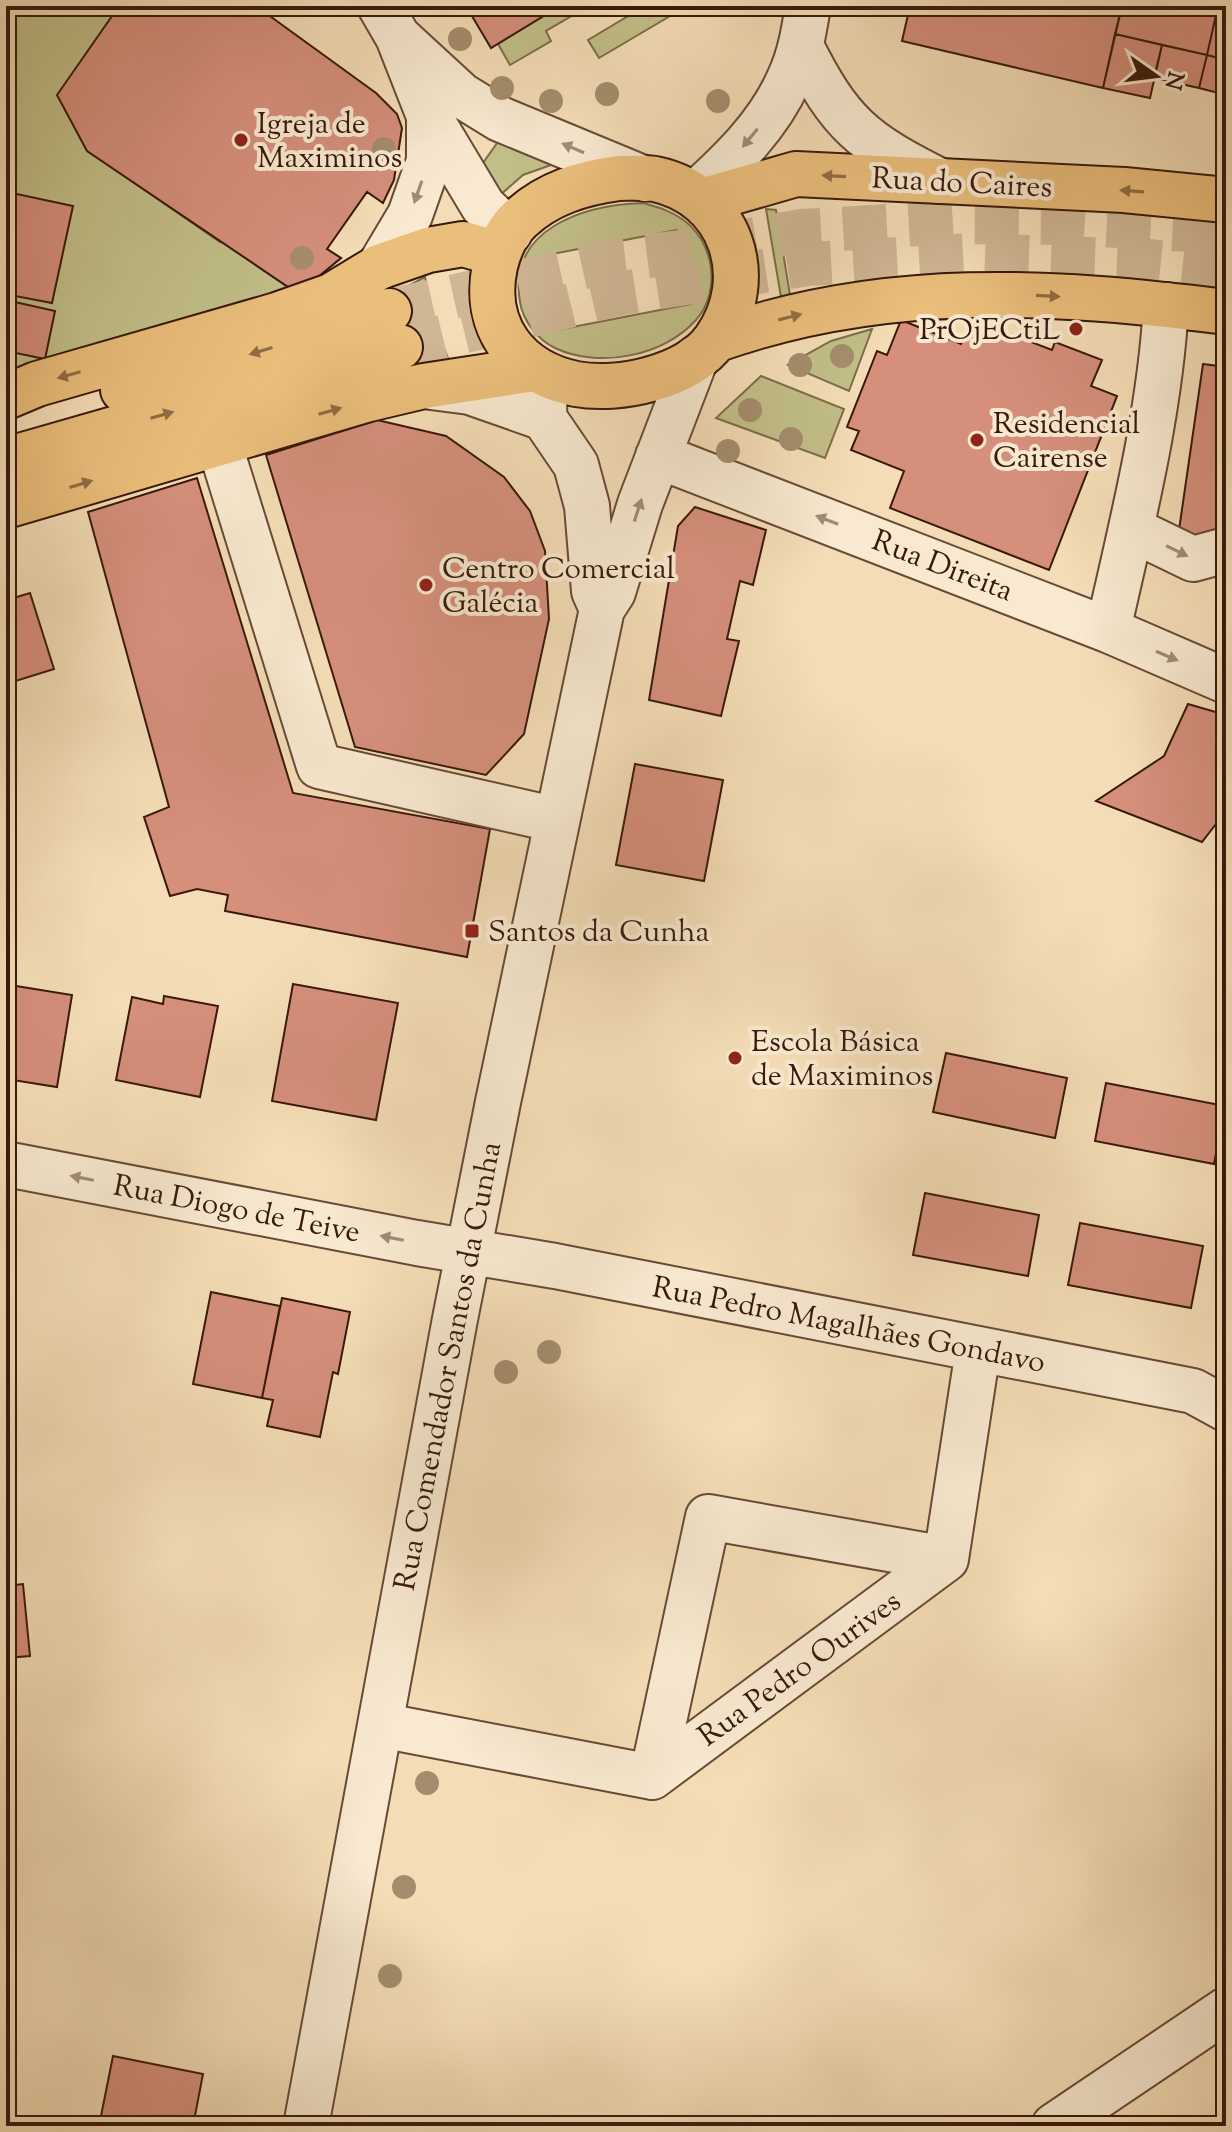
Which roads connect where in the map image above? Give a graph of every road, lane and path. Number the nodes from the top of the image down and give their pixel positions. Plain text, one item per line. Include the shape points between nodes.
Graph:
1 (389, 22) edge
2 (805, 26) edge
3 (429, 116) junction
4 (645, 179) junction
5 (940, 181) junction
6 (698, 198) junction
7 (1226, 200) edge
8 (504, 243) junction
9 (379, 267) junction
10 (1166, 305) junction
11 (1226, 312) edge
12 (706, 349) junction
13 (541, 387) junction
14 (6, 397) edge
15 (6, 418) edge
16 (219, 443) junction
17 (658, 456) junction
18 (6, 460) edge
19 (6, 506) edge
20 (1131, 529) junction
21 (1226, 550) edge
22 (602, 609) junction
23 (1108, 630) junction
24 (1226, 681) edge
25 (557, 820) junction
26 (6, 1164) edge
27 (469, 1252) junction
28 (978, 1350) junction
29 (1226, 1409) edge
30 (946, 1559) junction
31 (380, 1725) junction
32 (652, 1777) junction
33 (1226, 2010) edge
34 (306, 2126) edge
35 (1054, 2126) edge

1 - 3 street
4 -> 1 street via 500,119 461,95
2 - 5 street via 819,82 840,114 860,135
2 -> 6 street via 790,78 775,106
3 - 8 street
3 -> 9 street via 429,161 410,215
4 - 6 main road
4 - 8 main road via 619,178 568,189 518,221
5 -> 6 main road, Rua do Caires via 796,174
7 -> 5 main road, Rua do Caires
6 - 12 main road via 724,227 737,271 735,296
8 - 9 main road via 428,250
8 - 13 main road via 490,287 493,312 501,333
9 -> 14 main road via 331,296 277,315
10 - 11 main road
12 -> 10 main road via 756,325 804,313 941,295
10 - 20 street via 1163,353
12 - 13 main road via 639,383
12 - 17 street, Rua Comendador Santos da Cunha
16 -> 13 main road via 424,386
13 - 22 street, Rua Comendador Santos da Cunha via 576,465 587,506 594,591
18 -> 15 main road via 394,329 209,367
19 -> 16 main road
16 - 25 street via 319,766
22 -> 17 street, Rua Comendador Santos da Cunha via 613,592
23 -> 17 street, Rua Direita
20 -> 21 street via 1193,559
20 - 23 street
22 - 25 street, Rua Comendador Santos da Cunha
23 -> 24 street, Rua Direita
25 - 27 street, Rua Comendador Santos da Cunha
27 -> 26 street, Rua Diogo de Teive
27 - 28 street, Rua Pedro Magalhães Gondavo
27 - 31 street, Rua Comendador Santos da Cunha
28 - 29 street, Rua Pedro Magalhães Gondavo via 1193,1391
28 - 30 street
30 - 32 street, Rua Pedro Ourives
30 - 32 street, Rua Pedro Ourives via 708,1517
31 - 32 street
31 - 34 street, Rua Comendador Santos da Cunha
33 - 35 street

